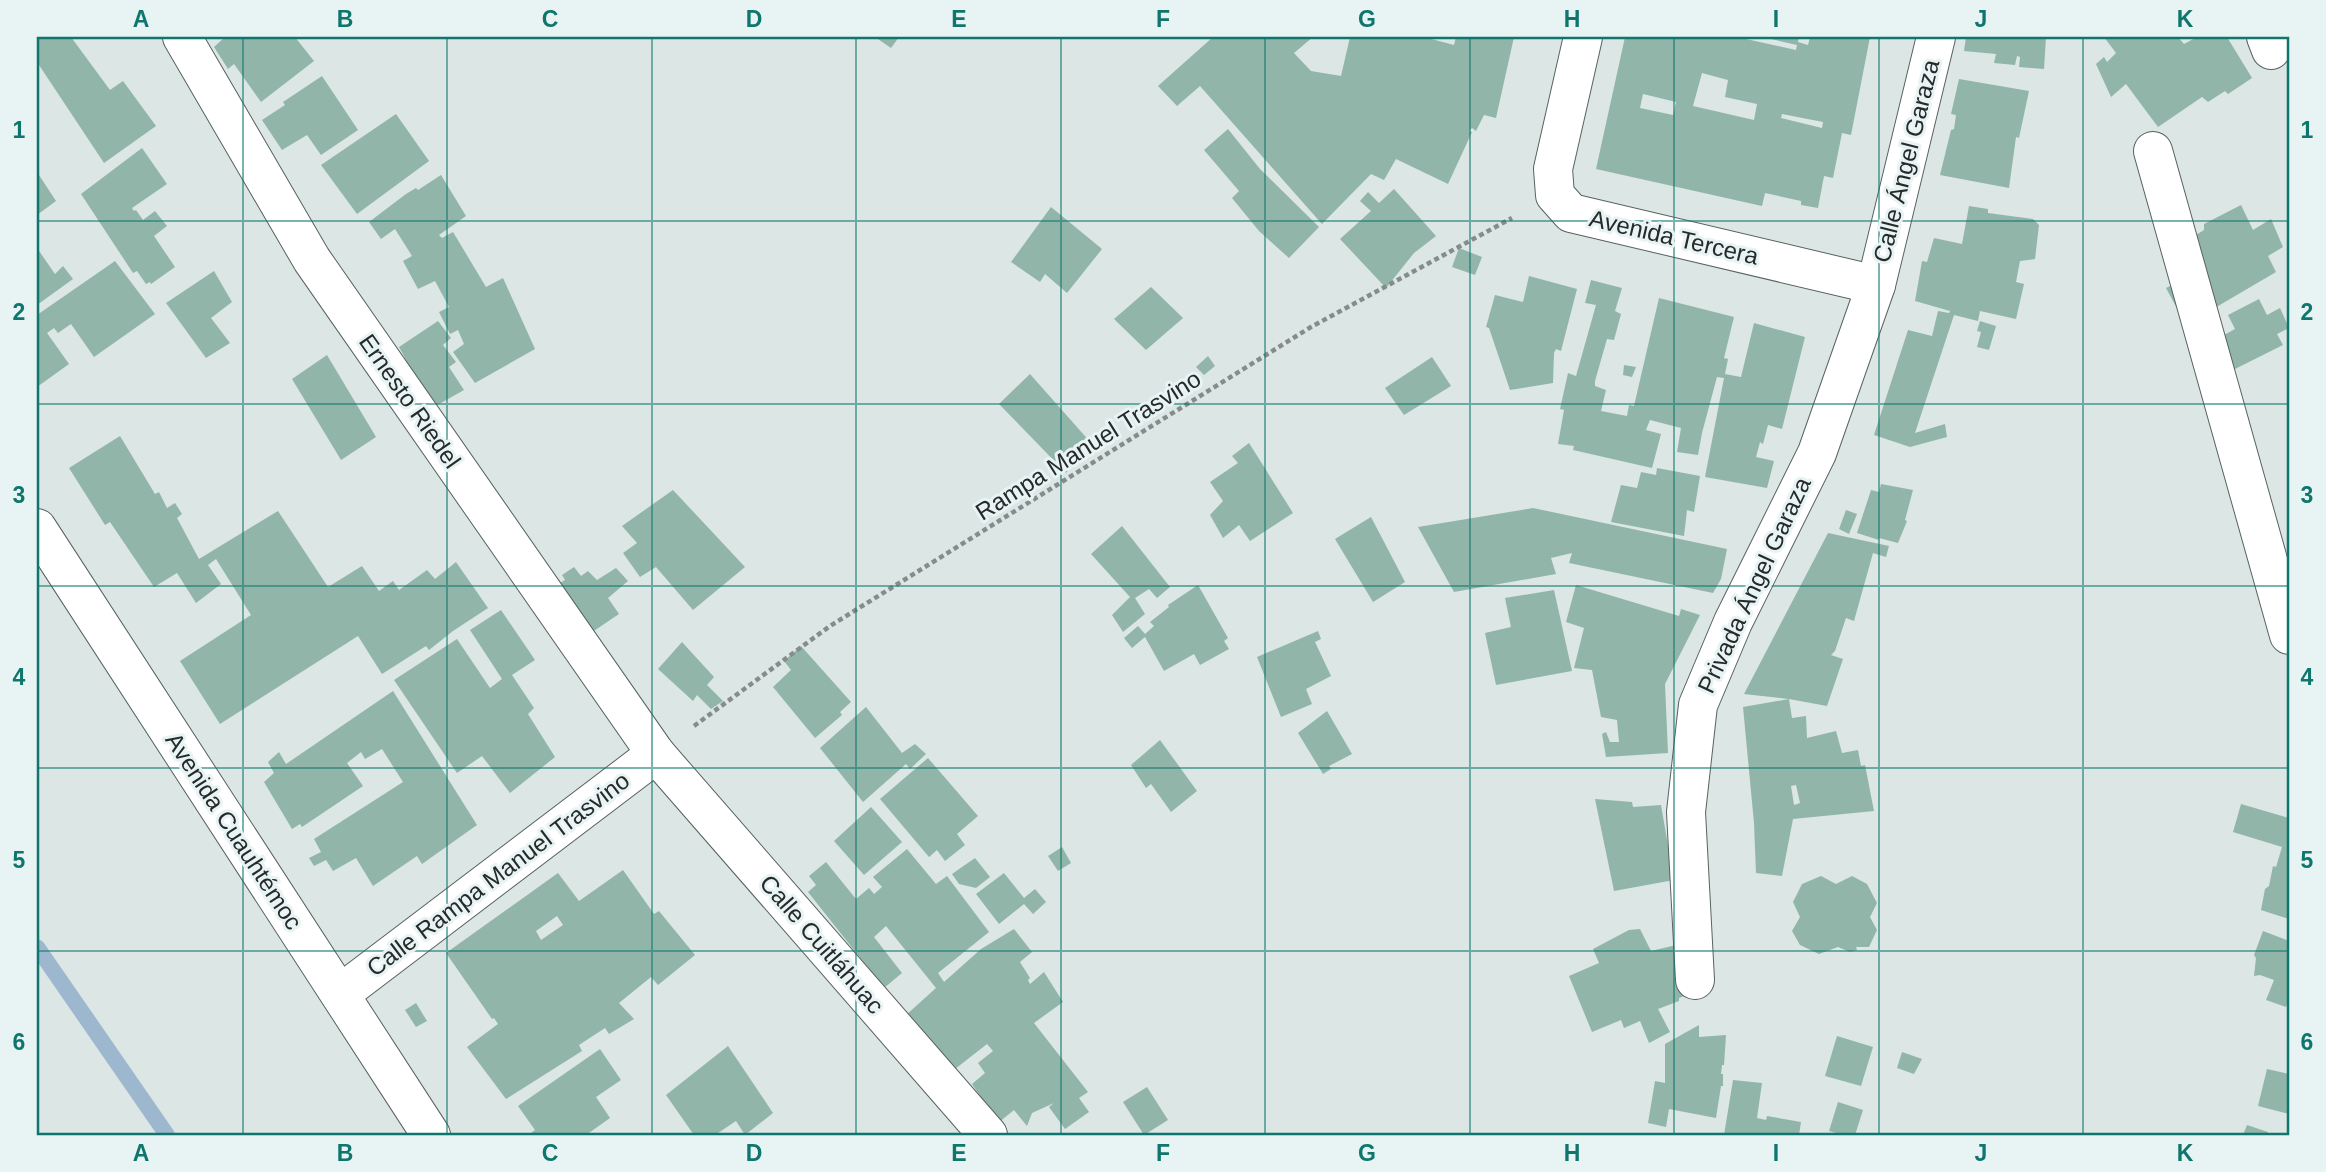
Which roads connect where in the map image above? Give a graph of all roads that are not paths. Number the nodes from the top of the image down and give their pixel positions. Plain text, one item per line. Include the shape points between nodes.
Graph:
1 (182, 37) edge
2 (1583, 37) edge
3 (1936, 37) edge
4 (2153, 151) dead end
5 (1876, 285) junction
6 (37, 528) edge
7 (2289, 635) edge
8 (656, 754) junction
9 (1695, 980) dead end
10 (340, 994) junction
11 (431, 1135) edge
12 (988, 1135) edge

1 - 8 street, Ernesto Riedel via 312,260
2 - 5 street, Avenida Tercera via 1553,169 1555,195 1571,213
3 - 5 street, Calle Ángel Garaza
4 - 7 street
5 - 9 street, Privada Ángel Garaza via 1817,453 1733,622 1698,705 1686,812
6 - 10 street, Avenida Cuauhtémoc
8 - 10 street, Calle Rampa Manuel Trasvino
8 - 12 street, Calle Cuitláhuac
10 - 11 street, Avenida Cuauhtémoc

